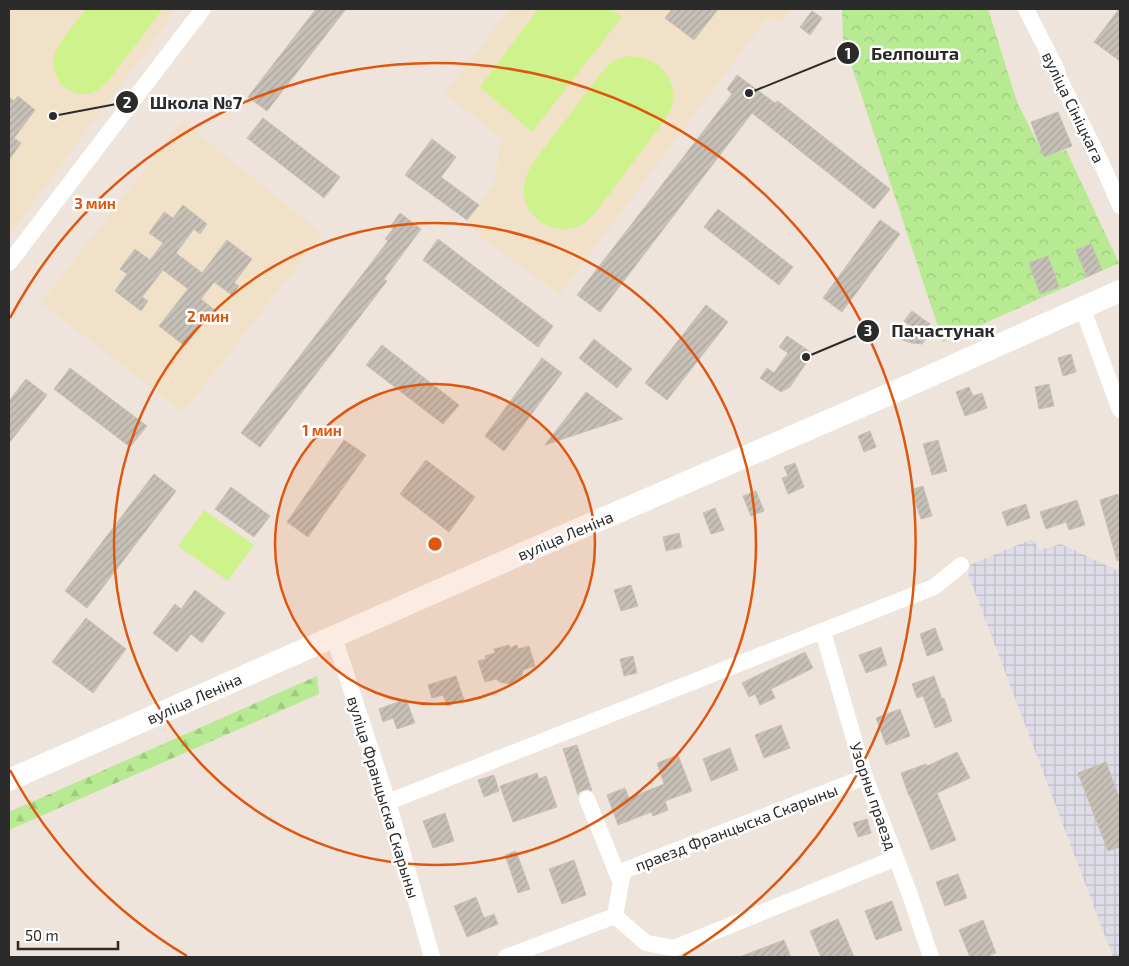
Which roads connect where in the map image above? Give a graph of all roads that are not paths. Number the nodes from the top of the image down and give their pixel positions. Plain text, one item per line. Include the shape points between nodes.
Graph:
1 (203, 9) edge
2 (1026, 9) edge
3 (1120, 206) edge
4 (9, 263) edge
5 (1120, 291) edge
6 (1082, 308) junction
7 (1120, 410) edge
8 (961, 565) dead end
9 (823, 632) junction
10 (334, 637) junction
11 (865, 777) junction
12 (9, 780) edge
13 (587, 799) dead end
14 (388, 802) junction
15 (896, 858) junction
16 (621, 883) junction
17 (615, 916) junction
18 (647, 950) edge
19 (432, 957) edge
20 (506, 957) edge
21 (931, 957) edge

1 - 4 street
2 - 3 street, вуліца Сініцкага
5 - 6 main road, вуліца Леніна
6 - 7 street
6 - 10 main road, вуліца Леніна
8 - 9 street via 934,587
9 - 11 street, Узорны праезд
9 - 14 street
10 - 12 main road, вуліца Леніна
10 - 14 street, вуліца Францыска Скарыны
11 - 15 street, Узорны праезд
11 - 16 street, праезд Францыска Скарыны via 623,871
13 - 16 street
14 - 19 street, вуліца Францыска Скарыны
15 - 18 street via 674,948
15 - 21 street, Узорны праезд
16 - 17 street, праезд Францыска Скарыны
17 - 18 street
17 - 20 street

